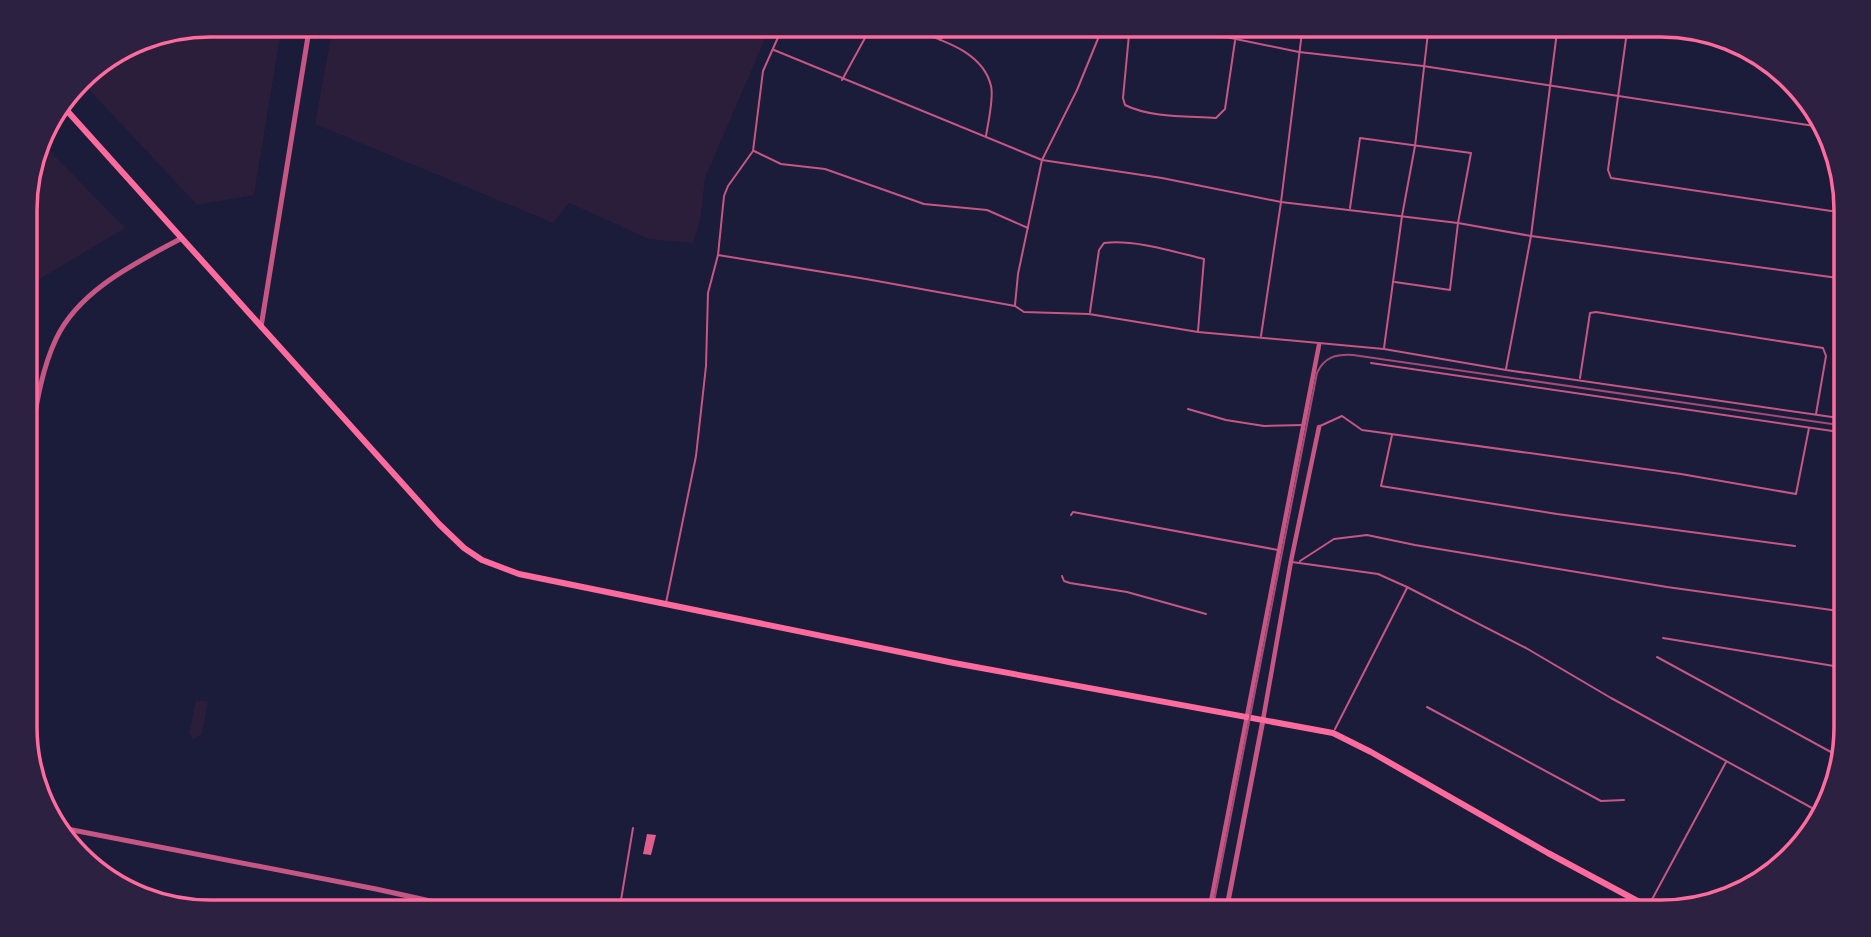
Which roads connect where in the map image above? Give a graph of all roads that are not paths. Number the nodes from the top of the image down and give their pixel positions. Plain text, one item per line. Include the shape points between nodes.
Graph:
1 (308, 37) edge
2 (779, 37) edge
3 (866, 37) edge
4 (930, 37) edge
5 (941, 37) edge
6 (1099, 37) edge
7 (1130, 37) edge
8 (1222, 37) edge
9 (1301, 37) edge
10 (1427, 37) edge
11 (1556, 37) edge
12 (1626, 37) edge
13 (1235, 40) junction
14 (939, 41) junction
15 (774, 50) junction
16 (1299, 52) junction
17 (1423, 66) junction
18 (842, 80) junction
19 (1549, 86) junction
20 (1617, 95) junction
21 (68, 112) edge
22 (1812, 126) edge
23 (986, 137) junction
24 (1415, 146) junction
25 (753, 151) junction
26 (1042, 160) junction
27 (1281, 202) junction
28 (1350, 209) junction
29 (1834, 211) edge
30 (1402, 216) junction
31 (1458, 223) junction
32 (1028, 228) junction
33 (1531, 236) junction
34 (180, 239) junction
35 (718, 256) junction
36 (1834, 277) edge
37 (1395, 282) junction
38 (1015, 306) junction
39 (1089, 314) junction
40 (261, 327) junction
41 (1198, 332) junction
42 (1261, 337) junction
43 (1319, 345) junction
44 (1384, 349) junction
45 (1371, 363) dead end
46 (1506, 370) junction
47 (1580, 379) junction
48 (1188, 409) dead end
49 (37, 413) edge
50 (1816, 414) junction
51 (1834, 417) edge
52 (1304, 425) junction
53 (1318, 427) joint
54 (1809, 428) junction
55 (1834, 431) edge
56 (1392, 435) junction
57 (1071, 515) dead end
58 (1796, 545) dead end
59 (1281, 550) junction
60 (1290, 562) junction
61 (1298, 563) junction
62 (1062, 576) dead end
63 (1407, 587) junction
64 (665, 606) junction
65 (1834, 610) edge
66 (1206, 614) dead end
67 (1663, 638) dead end
68 (1657, 657) dead end
69 (1834, 666) edge
70 (1427, 707) dead end
71 (1246, 719) junction
72 (1262, 720) junction
73 (1332, 733) junction
74 (1832, 753) edge
75 (1726, 761) junction
76 (1624, 800) dead end
77 (1813, 809) edge
78 (633, 828) dead end
79 (70, 829) edge
80 (426, 900) edge
81 (621, 900) edge
82 (1211, 900) edge
83 (1228, 900) edge
84 (1635, 900) edge
85 (1652, 900) edge

1 - 40 street
2 - 15 lane
3 - 18 lane
4 - 14 lane
5 - 14 lane
6 - 26 lane
7 - 13 lane via 1125,105 1216,118 1225,108
8 - 13 lane
9 - 16 lane
10 - 17 lane
11 - 19 lane
12 - 20 lane
13 - 16 lane
14 - 23 lane via 980,63 992,87
15 - 18 lane
15 - 25 lane via 764,71
16 - 17 lane
16 - 27 lane
17 - 19 lane
17 - 24 lane
18 - 23 lane
19 - 20 lane
19 - 33 lane
20 - 22 lane
20 - 29 lane via 1608,170 1611,178
21 - 34 main road
23 - 26 lane
24 - 28 lane via 1360,138
24 - 30 lane
24 - 31 lane via 1471,153
25 - 32 lane via 781,164 825,169 924,204 987,210
25 - 35 lane via 724,195
26 - 27 lane
26 - 32 lane
27 - 28 lane
27 - 42 lane
28 - 30 lane
30 - 31 lane
30 - 37 lane
31 - 33 lane
31 - 37 lane via 1450,290
32 - 38 lane
33 - 36 lane
33 - 46 lane
34 - 40 main road
34 - 49 street via 104,285 68,319 48,361
35 - 38 lane
35 - 64 lane via 708,293 696,456
37 - 44 lane
38 - 39 lane via 1024,312
39 - 41 lane
39 - 41 lane via 1099,250 1104,243 1124,243 1204,259
40 - 64 main road via 464,548 519,575
41 - 42 lane
42 - 43 lane
43 - 44 lane
43 - 52 street
44 - 46 lane
45 - 54 lane
46 - 47 lane
47 - 50 lane
47 - 50 lane via 1590,313 1609,314 1823,348 1826,356
48 - 52 lane via 1264,426
50 - 51 lane
52 - 59 street
53 - 56 lane via 1342,416 1362,430
53 - 60 street
54 - 55 lane
54 - 56 lane via 1797,494
56 - 58 lane via 1381,486
57 - 59 lane
59 - 71 street
60 - 61 lane
60 - 72 street
61 - 63 lane via 1378,574
61 - 65 lane via 1334,539 1367,535 1667,587
62 - 66 lane via 1070,583 1127,592
63 - 73 lane
63 - 75 lane
64 - 71 main road
67 - 69 lane
68 - 74 lane
70 - 76 lane via 1601,801
71 - 72 main road
71 - 82 street
72 - 73 main road
72 - 83 street
73 - 84 main road
75 - 77 lane
75 - 85 lane
78 - 81 lane
79 - 80 street

